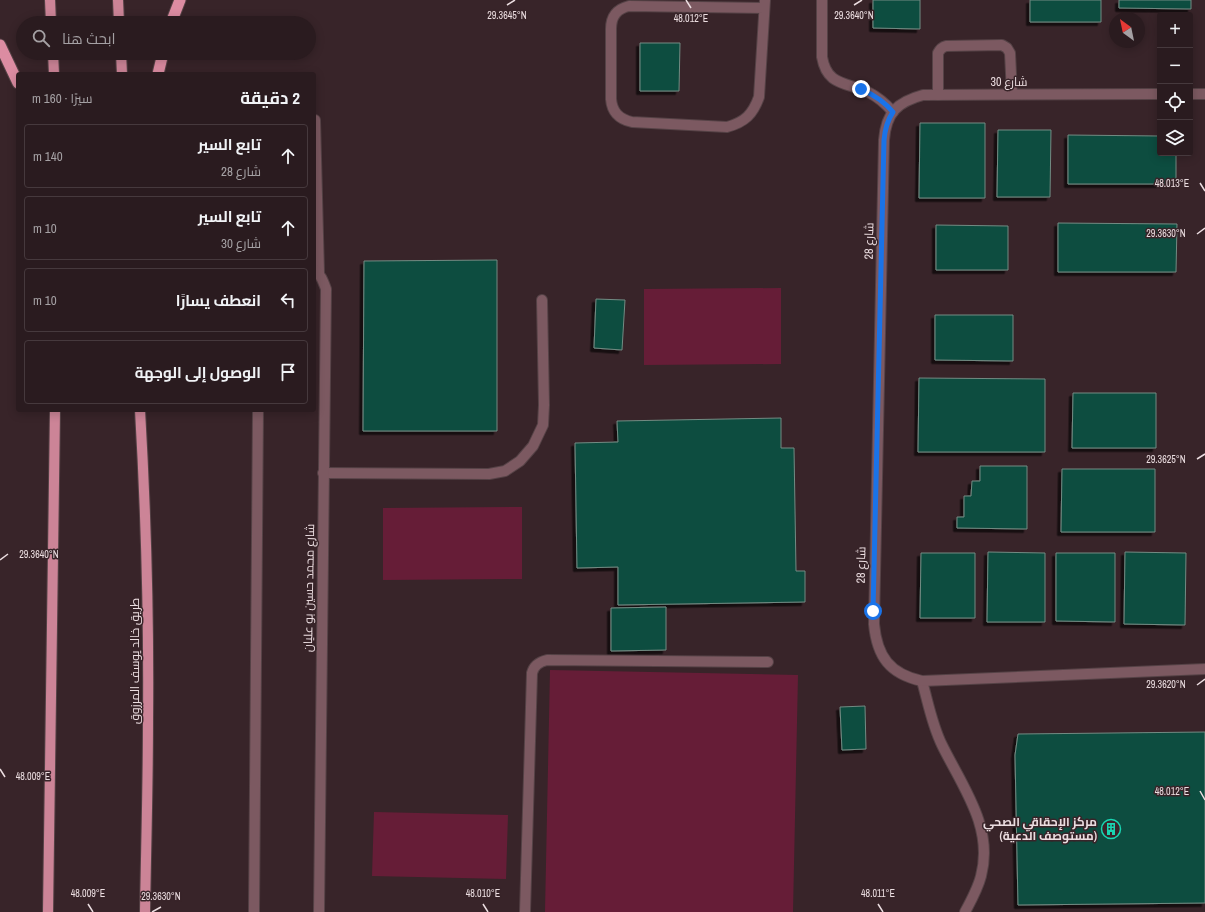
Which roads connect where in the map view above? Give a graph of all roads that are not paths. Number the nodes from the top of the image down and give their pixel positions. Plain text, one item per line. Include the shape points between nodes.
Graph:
1 (50, 0) edge
2 (118, 0) edge
3 (180, 0) edge
4 (822, 0) edge
5 (764, 4) edge
6 (51, 16) edge
7 (119, 16) edge
8 (174, 16) edge
9 (0, 45) edge
10 (53, 60) edge
11 (121, 60) edge
12 (161, 60) edge
13 (54, 72) edge
14 (122, 72) edge
15 (158, 72) edge
16 (16, 79) edge
17 (1012, 94) junction
18 (1157, 94) edge
19 (1193, 94) edge
20 (1205, 94) edge
21 (938, 95) junction
22 (893, 112) junction
23 (884, 140) joint
24 (316, 271) edge
25 (542, 300) dead end
26 (55, 412) edge
27 (140, 412) edge
28 (258, 412) edge
29 (323, 473) junction
30 (768, 662) dead end
31 (1205, 669) edge
32 (922, 681) junction
33 (48, 912) edge
34 (145, 912) edge
35 (254, 912) edge
36 (318, 912) edge
37 (525, 912) edge
38 (965, 912) edge

1 - 6 main road
2 - 7 main road
3 - 8 highway
4 - 22 street via 822,57 827,73 839,82 870,93
5 - 5 street via 759,96 756,106 744,120 727,127 632,122 615,112 611,99 611,22 618,11 629,6
9 - 16 highway
10 - 13 main road
11 - 14 main road
12 - 15 highway
17 - 18 street, شارع 30
17 - 21 street, شارع 30
17 - 21 street via 1010,53 1002,45 946,46 940,49
19 - 20 street
21 - 22 street, شارع 30 via 914,97 899,105
22 - 23 street, شارع 30 via 885,128
23 - 32 street, شارع 28 via 875,639 882,656 890,666 899,674
24 - 29 street, شارع محمد حسين بو عليان via 323,280 326,290
25 - 29 street via 542,425 533,446 520,461 505,471 489,474
26 - 33 main road
27 - 34 main road, طريق خالد يوسف المرزوق via 148,616
28 - 35 street
29 - 36 street, شارع محمد حسين بو عليان
30 - 37 street via 547,660 533,668
31 - 32 street, شارع 28
32 - 38 street via 941,744 976,812 983,833 981,876

